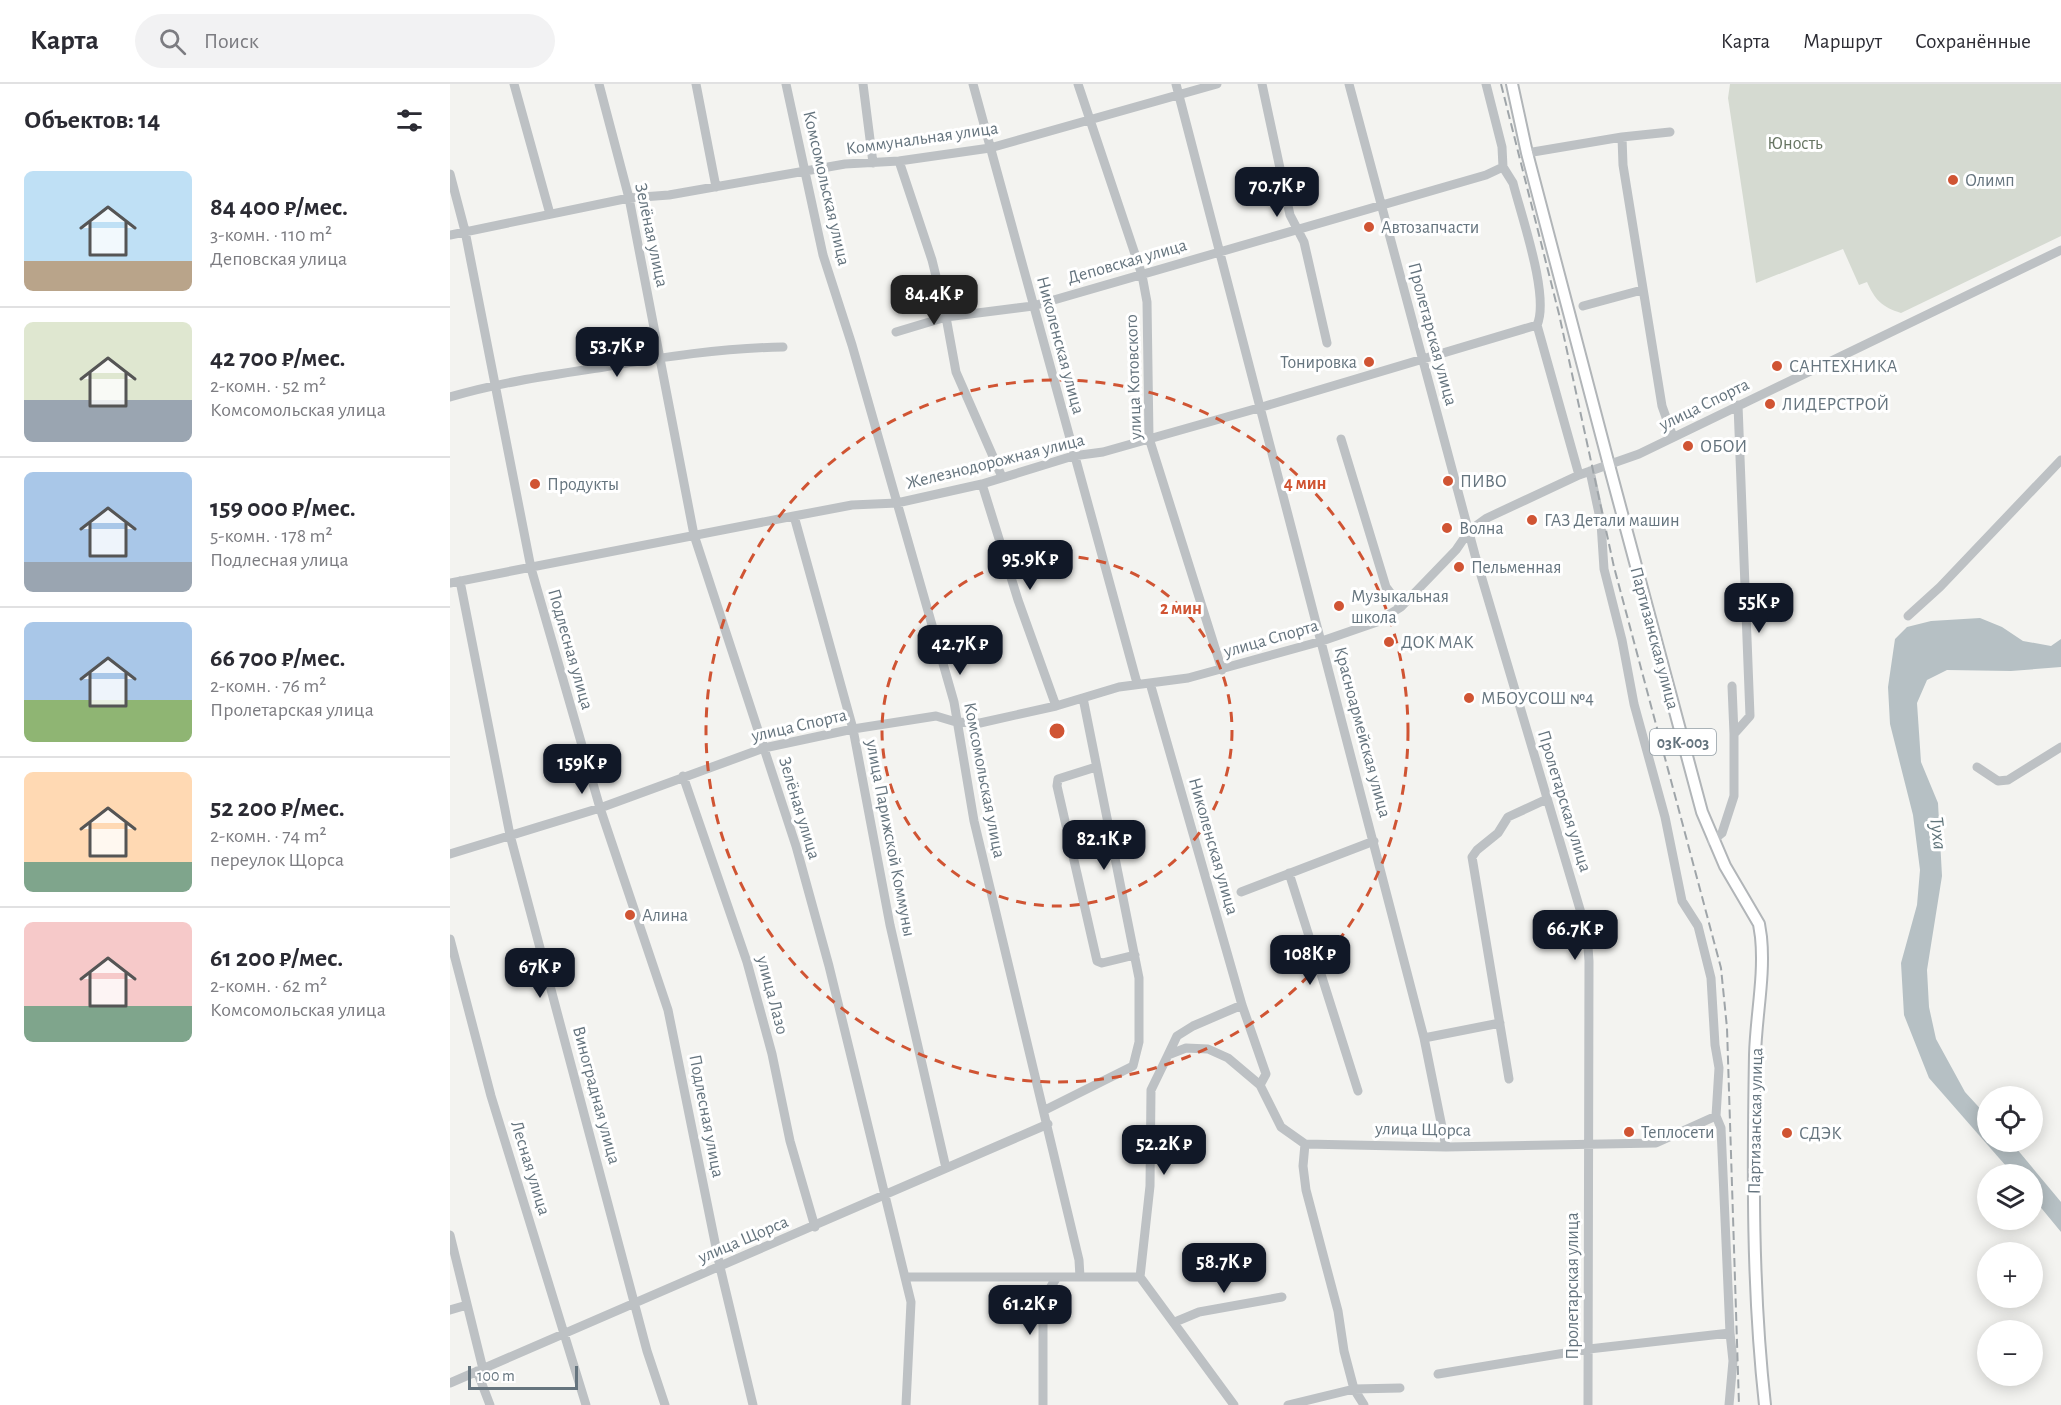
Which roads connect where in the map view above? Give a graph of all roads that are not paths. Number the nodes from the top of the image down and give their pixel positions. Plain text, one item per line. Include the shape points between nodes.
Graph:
1 (514, 84) edge
2 (599, 84) edge
3 (696, 84) edge
4 (786, 84) edge
5 (863, 84) edge
6 (973, 84) edge
7 (1078, 84) edge
8 (1176, 84) edge
9 (1216, 84) edge
10 (1262, 84) edge
11 (1349, 84) edge
12 (1486, 84) edge
13 (1512, 84) edge
14 (1179, 95) junction
15 (1089, 120) junction
16 (1670, 132) dead end
17 (1622, 137) junction
18 (990, 148) junction
19 (1527, 153) junction
20 (899, 161) junction
21 (873, 163) junction
22 (1503, 167) junction
23 (804, 172) junction
24 (450, 174) edge
25 (716, 187) junction
26 (629, 198) junction
27 (1381, 204) junction
28 (550, 214) junction
29 (1297, 228) junction
30 (465, 231) junction
31 (450, 234) edge
32 (2061, 250) edge
33 (1219, 251) junction
34 (1142, 275) junction
35 (1642, 290) junction
36 (1033, 306) junction
37 (1583, 306) dead end
38 (946, 317) junction
39 (1537, 325) junction
40 (896, 332) dead end
41 (1327, 343) dead end
42 (783, 347) dead end
43 (660, 358) junction
44 (1423, 360) junction
45 (495, 384) junction
46 (450, 398) edge
47 (1738, 405) junction
48 (1262, 407) junction
49 (1673, 437) junction
50 (1149, 438) junction
51 (1341, 439) dead end
52 (1073, 456) junction
53 (2061, 460) edge
54 (1609, 465) junction
55 (1590, 471) junction
56 (1579, 475) junction
57 (1002, 477) junction
58 (982, 484) junction
59 (897, 503) junction
60 (794, 516) junction
61 (1469, 531) junction
62 (694, 535) junction
63 (531, 568) junction
64 (460, 581) junction
65 (450, 583) edge
66 (1401, 607) junction
67 (1908, 616) dead end
68 (1322, 641) junction
69 (1222, 670) junction
70 (1137, 683) junction
71 (1150, 683) junction
72 (1732, 686) dead end
73 (1083, 698) junction
74 (1056, 706) junction
75 (956, 722) junction
76 (853, 729) junction
77 (1734, 734) junction
78 (2061, 747) edge
79 (764, 748) junction
80 (1096, 767) junction
81 (1977, 767) dead end
82 (683, 776) junction
83 (1546, 800) junction
84 (600, 808) junction
85 (510, 836) junction
86 (1374, 841) junction
87 (1712, 841) junction
88 (450, 854) edge
89 (1289, 873) junction
90 (1241, 892) dead end
91 (450, 939) edge
92 (1135, 955) junction
93 (1242, 1005) junction
94 (1500, 1023) junction
95 (1424, 1038) junction
96 (1168, 1055) junction
97 (1509, 1079) dead end
98 (1260, 1085) junction
99 (1358, 1091) dead end
100 (1045, 1110) junction
101 (1716, 1116) junction
102 (1048, 1124) junction
103 (1305, 1144) junction
104 (1588, 1146) junction
105 (1446, 1147) junction
106 (946, 1168) junction
107 (886, 1196) junction
108 (815, 1227) junction
109 (450, 1235) edge
110 (720, 1267) junction
111 (905, 1277) junction
112 (1057, 1277) junction
113 (1080, 1277) junction
114 (1140, 1277) junction
115 (1282, 1297) dead end
116 (635, 1301) junction
117 (467, 1305) junction
118 (450, 1310) edge
119 (1175, 1322) junction
120 (1730, 1333) junction
121 (566, 1334) junction
122 (1588, 1349) junction
123 (480, 1370) junction
124 (1438, 1374) dead end
125 (450, 1383) edge
126 (1400, 1388) dead end
127 (1354, 1389) junction
128 (490, 1405) edge
129 (586, 1405) edge
130 (664, 1405) edge
131 (753, 1405) edge
132 (906, 1405) edge
133 (1043, 1405) edge
134 (1234, 1405) edge
135 (1288, 1405) edge
136 (1364, 1405) edge
137 (1588, 1405) edge
138 (1729, 1405) edge
139 (1765, 1405) edge

1 - 28 street
2 - 26 street, Зелёная улица
3 - 25 street
4 - 23 street, Комсомольская улица
5 - 21 street
6 - 18 street, Николенская улица
7 - 15 street, улица Котовского
8 - 14 street, Красноармейская улица
9 - 14 street, Коммунальная улица
10 - 29 street via 1290,215
11 - 27 street, Пролетарская улица
12 - 22 street via 1503,147
13 - 19 main road, Партизанская улица / 03К-003
14 - 15 street, Коммунальная улица
14 - 33 street, Красноармейская улица
15 - 18 street, Коммунальная улица
15 - 34 street, улица Котовского
16 - 17 street
17 - 19 street
17 - 35 street
18 - 20 street, Коммунальная улица
18 - 36 street, Николенская улица
19 - 54 main road, Партизанская улица / 03К-003
20 - 21 street, Коммунальная улица
20 - 38 street via 932,260
21 - 23 street, Коммунальная улица
22 - 27 street, Деповская улица via 1486,176
22 - 39 street via 1513,183 1541,297
23 - 25 street, Коммунальная улица
23 - 59 street, Комсомольская улица via 823,255
24 - 30 street, Подлесная улица
25 - 26 street, Коммунальная улица
26 - 28 street, Коммунальная улица
26 - 43 street, Зелёная улица
27 - 29 street, Деповская улица
27 - 44 street, Пролетарская улица
28 - 30 street, Коммунальная улица
29 - 33 street, Деповская улица
29 - 41 street via 1304,242
30 - 31 street, Коммунальная улица
30 - 45 street, Подлесная улица
32 - 47 street, улица Спорта
33 - 34 street, Деповская улица
33 - 48 street, Красноармейская улица
34 - 36 street, Деповская улица
34 - 50 street, улица Котовского via 1147,302
35 - 37 street
35 - 49 street via 1662,406
36 - 38 street, Деповская улица
36 - 52 street, Николенская улица
38 - 40 street, Деповская улица
38 - 57 street via 956,372
39 - 44 street, Железнодорожная улица
39 - 56 street
42 - 43 street via 735,347
43 - 45 street
43 - 62 street, Зелёная улица
44 - 48 street, Железнодорожная улица
44 - 61 street, Пролетарская улица
45 - 46 street
45 - 63 street, Подлесная улица
47 - 49 street, улица Спорта
47 - 77 street via 1750,716
48 - 50 street, Железнодорожная улица
48 - 68 street, Красноармейская улица
49 - 54 street, улица Спорта
50 - 52 street, Железнодорожная улица via 1103,452
50 - 69 street, улица Котовского
51 - 66 street via 1386,587
52 - 57 street, Железнодорожная улица
52 - 70 street, Николенская улица
53 - 67 street
54 - 55 street, улица Спорта
54 - 87 main road, Партизанская улица / 03К-003
55 - 56 street, улица Спорта
55 - 101 street, Партизанская улица via 1601,523 1604,569 1634,704 1665,817 1682,901 1698,926 1712,978 1719,1068
56 - 61 street, улица Спорта via 1487,518
57 - 58 street, Железнодорожная улица
58 - 59 street, Железнодорожная улица
58 - 74 street
59 - 60 street, Железнодорожная улица via 852,505
59 - 75 street, Комсомольская улица via 954,702
60 - 62 street, Железнодорожная улица
60 - 76 street, улица Парижской Коммуны
61 - 66 street, улица Спорта
61 - 83 street, Пролетарская улица
62 - 63 street, Железнодорожная улица
62 - 79 street, Зелёная улица
63 - 64 street, Железнодорожная улица
63 - 84 street, Подлесная улица
64 - 65 street, Железнодорожная улица
64 - 85 street, Виноградная улица
66 - 68 street, улица Спорта via 1377,622
68 - 69 street, улица Спорта
68 - 86 street, Красноармейская улица
69 - 71 street, улица Спорта
70 - 71 street, улица Спорта
70 - 73 street, улица Спорта
71 - 93 street, Николенская улица
72 - 77 street
73 - 74 street, улица Спорта
73 - 80 street
74 - 75 street, улица Спорта via 980,723
75 - 76 street, улица Спорта via 936,716
75 - 100 street, Комсомольская улица via 999,935
76 - 79 street, улица Спорта
76 - 106 street, улица Парижской Коммуны via 890,925
77 - 87 street via 1734,796 1722,833
78 - 81 street via 2008,780 1998,781
79 - 82 street, улица Спорта
79 - 107 street, Зелёная улица via 829,966
80 - 92 street
80 - 92 street via 1058,779 1057,786 1097,961
82 - 84 street, улица Спорта
82 - 108 street, улица Лазо via 747,962
83 - 94 street via 1508,817 1498,833 1472,857
83 - 104 street, Пролетарская улица via 1587,933
84 - 85 street, улица Спорта
84 - 110 street, Подлесная улица via 668,1010
85 - 88 street, улица Спорта
85 - 116 street, Виноградная улица
86 - 89 street
86 - 95 street, Красноармейская улица
87 - 139 main road, Партизанская улица / 03К-003 via 1759,924 1761,937 1753,1191
89 - 90 street
89 - 99 street
91 - 121 street, Лесная улица via 491,1096
92 - 100 street via 1139,1042 1133,1066
93 - 96 street via 1177,1036
93 - 98 street, Николенская улица via 1266,1074
94 - 95 street
94 - 97 street
95 - 105 street, Красноармейская улица
96 - 98 street via 1186,1048 1208,1049 1228,1058
96 - 114 street via 1151,1090 1150,1186
98 - 103 street via 1281,1127
100 - 102 street, Комсомольская улица
101 - 104 street, улица Щорса via 1656,1143
101 - 120 street, Партизанская улица via 1721,1128
102 - 106 street, улица Щорса
102 - 113 street, Комсомольская улица
103 - 105 street, улица Щорса
103 - 127 street via 1306,1191
104 - 105 street, улица Щорса
104 - 122 street, Пролетарская улица
106 - 107 street, улица Щорса
107 - 108 street, улица Щорса
107 - 111 street, Зелёная улица
108 - 110 street, улица Щорса
109 - 117 street
110 - 116 street, улица Щорса
110 - 131 street, Подлесная улица
111 - 112 street
111 - 132 street, Зелёная улица via 911,1302
112 - 113 street
112 - 133 street via 1043,1306
113 - 114 street
114 - 119 street
115 - 119 street via 1199,1312
116 - 121 street, улица Щорса
116 - 130 street, Виноградная улица via 646,1352
117 - 118 street
117 - 123 street
119 - 134 street
120 - 122 street
120 - 138 street, Партизанская улица via 1733,1361
121 - 123 street, улица Щорса
121 - 129 street, Лесная улица
122 - 124 street
122 - 137 street, Пролетарская улица
123 - 125 street, улица Щорса
123 - 128 street
126 - 127 street
127 - 135 street
127 - 136 street

